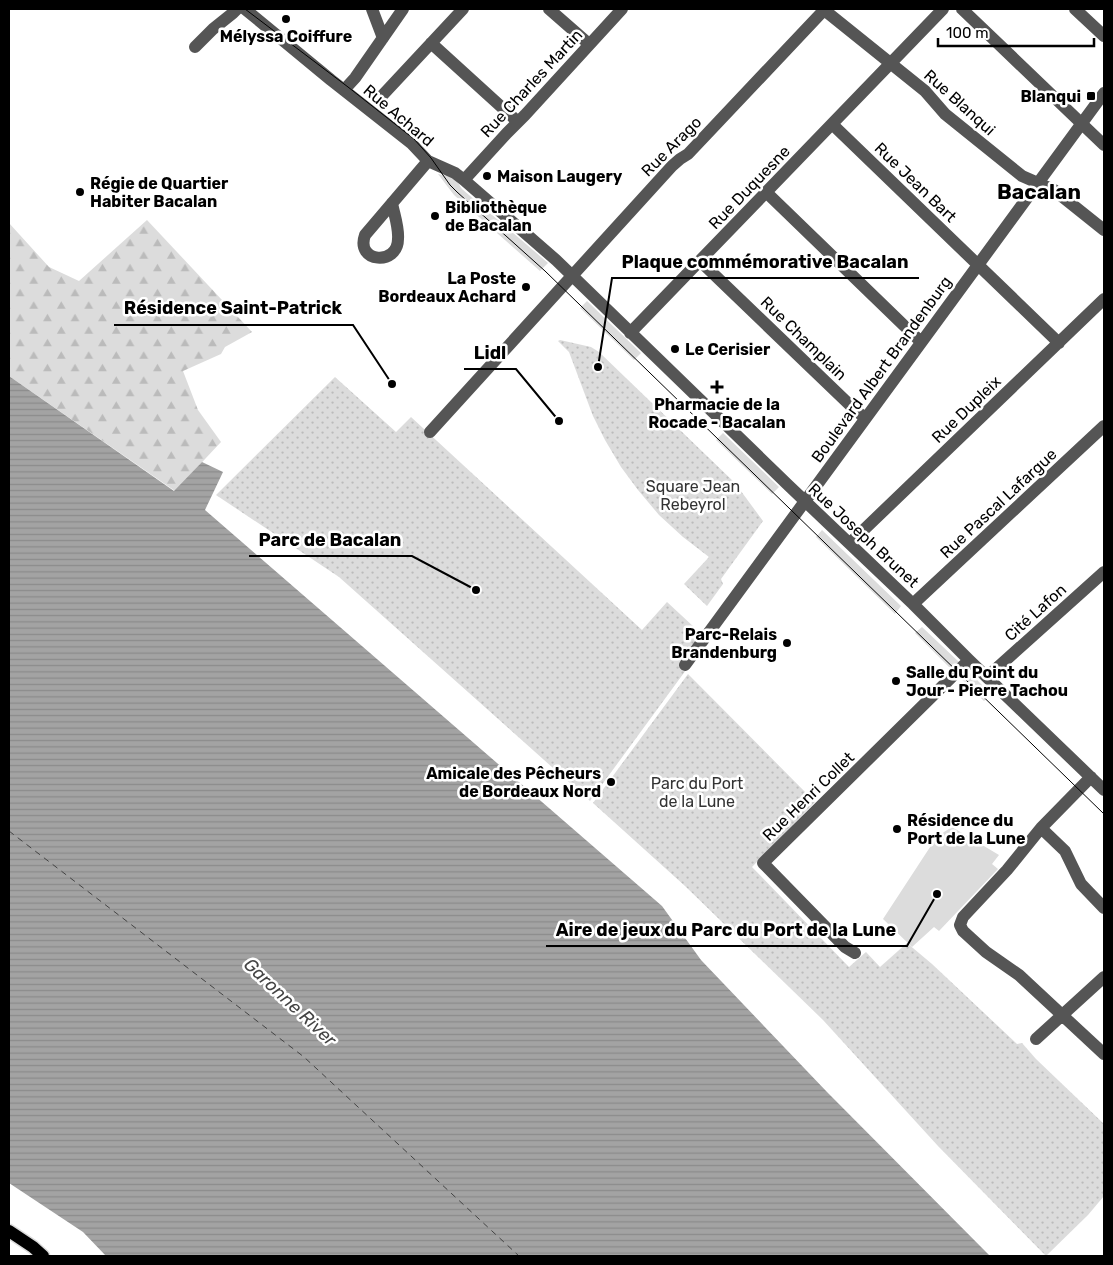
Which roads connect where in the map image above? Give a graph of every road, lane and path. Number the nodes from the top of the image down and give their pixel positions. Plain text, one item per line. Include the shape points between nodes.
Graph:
1 (237, 9) edge
2 (245, 9) edge
3 (372, 9) edge
4 (403, 9) edge
5 (463, 9) edge
6 (549, 9) edge
7 (622, 9) edge
8 (824, 9) edge
9 (944, 9) edge
10 (962, 9) edge
11 (1075, 9) edge
12 (1104, 36) edge
13 (383, 38) junction
14 (431, 43) junction
15 (589, 44) junction
16 (194, 47) dead end
17 (891, 63) junction
18 (344, 90) junction
19 (1104, 93) edge
20 (379, 99) dead end
21 (518, 122) junction
22 (832, 124) junction
23 (1082, 124) junction
24 (1104, 145) edge
25 (428, 161) junction
26 (464, 180) junction
27 (1038, 183) junction
28 (766, 192) junction
29 (392, 203) dead end
30 (1104, 230) edge
31 (700, 261) junction
32 (978, 265) junction
33 (572, 276) junction
34 (1104, 299) edge
35 (600, 304) joint
36 (630, 333) junction
37 (921, 342) junction
38 (1059, 343) junction
39 (865, 418) junction
40 (1104, 426) edge
41 (430, 432) dead end
42 (805, 501) junction
43 (850, 543) junction
44 (1104, 572) edge
45 (913, 604) junction
46 (969, 660) junction
47 (685, 665) dead end
48 (987, 677) junction
49 (1091, 777) junction
50 (1104, 790) edge
51 (1041, 828) junction
52 (1104, 908) edge
53 (856, 953) dead end
54 (1104, 977) edge
55 (1062, 1015) junction
56 (1036, 1039) dead end
57 (1104, 1054) edge
58 (9, 1231) edge
59 (43, 1256) edge

1 - 16 street
2 - 18 street, Rue Achard
3 - 13 street
4 - 13 street
5 - 14 street
6 - 15 street
7 - 15 street, Rue Charles Martin
8 - 17 street, Rue Blanqui
8 - 33 street, Rue Arago via 688,154 672,166
9 - 17 street, Rue Duquesne
10 - 23 street
11 - 12 street
13 - 18 street
14 - 20 street
14 - 21 street
15 - 21 street, Rue Charles Martin
17 - 22 street, Rue Duquesne
17 - 27 street, Rue Blanqui via 925,91 945,114 1022,176
18 - 25 street, Rue Achard via 411,143
19 - 23 street, Boulevard Albert Brandenburg
21 - 26 street, Rue Charles Martin
22 - 28 street, Rue Duquesne
22 - 32 street, Rue Jean Bart
23 - 24 street
23 - 27 street, Boulevard Albert Brandenburg
25 - 26 street, Rue Achard
25 - 29 street
26 - 33 street, Rue Achard
27 - 30 street, Rue Blanqui via 1054,190
27 - 32 street, Boulevard Albert Brandenburg
28 - 31 street, Rue Duquesne
28 - 37 street
31 - 36 street, Rue Duquesne
31 - 39 street, Rue Champlain
32 - 37 street, Boulevard Albert Brandenburg
32 - 38 street, Rue Jean Bart
33 - 35 street, Rue Achard
33 - 41 street, Rue Arago
34 - 38 street, Rue Dupleix
35 - 36 street, Rue Joseph Brunet
36 - 42 street, Rue Joseph Brunet
37 - 39 street, Boulevard Albert Brandenburg
38 - 43 street, Rue Dupleix
39 - 42 street, Boulevard Albert Brandenburg
40 - 45 street, Rue Pascal Lafargue
42 - 43 street, Rue Joseph Brunet
42 - 47 street, Boulevard Albert Brandenburg
43 - 45 street, Rue Joseph Brunet
44 - 48 street, Cité Lafon
45 - 46 street, Rue Joseph Brunet
46 - 48 street, Rue Joseph Brunet
46 - 53 street, Rue Henri Collet via 763,863 845,948
48 - 49 street, Rue Joseph Brunet
49 - 50 street, Rue Joseph Brunet
49 - 51 street
51 - 52 street via 1065,851 1081,884
51 - 55 street via 960,924 986,952 1019,975
54 - 55 street
55 - 56 street
55 - 57 street
58 - 59 main road

